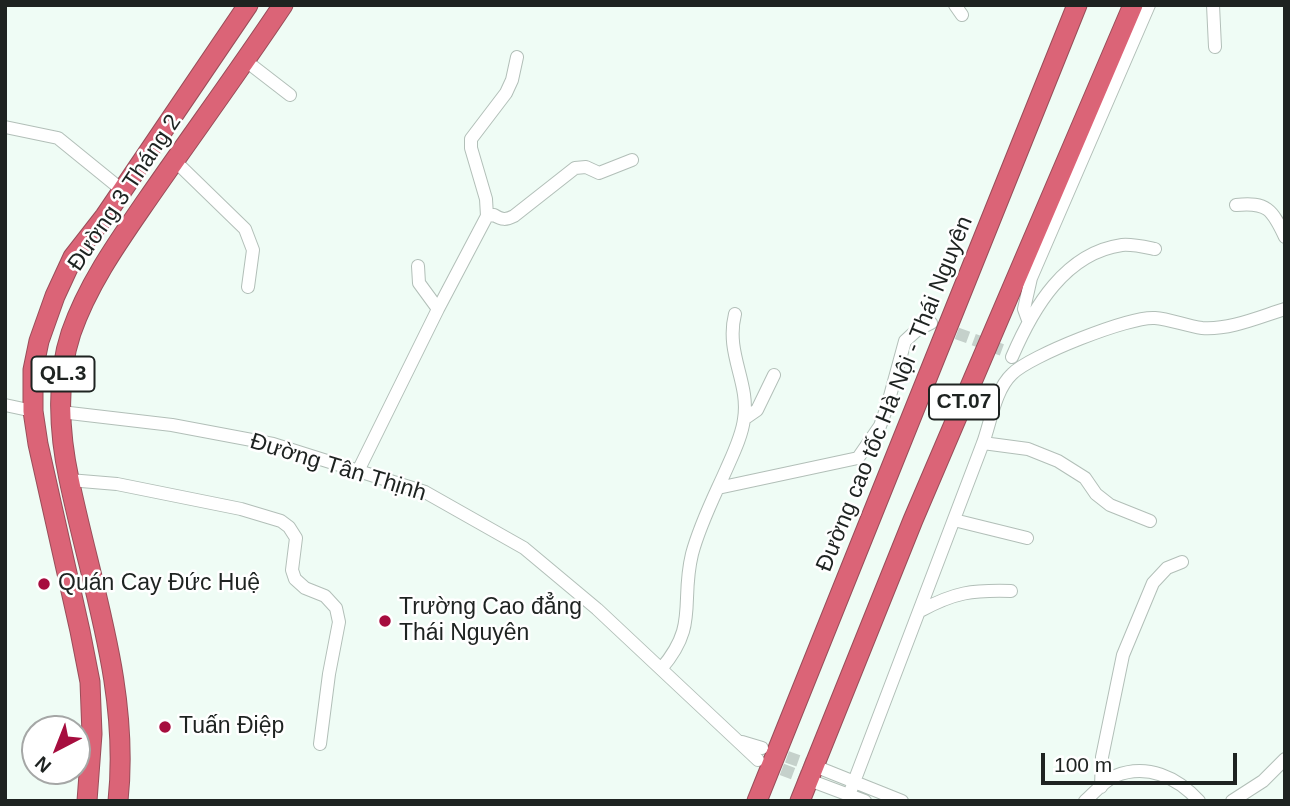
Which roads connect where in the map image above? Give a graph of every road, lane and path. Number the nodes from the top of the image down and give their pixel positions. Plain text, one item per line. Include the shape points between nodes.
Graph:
1 (248, 5) edge
2 (283, 5) edge
3 (1077, 5) edge
4 (1133, 5) edge
5 (1150, 5) edge
6 (1213, 5) edge
7 (1215, 47) dead end
8 (517, 57) dead end
9 (246, 61) junction
10 (290, 95) dead end
11 (5, 127) edge
12 (174, 160) junction
13 (632, 160) dead end
14 (122, 190) junction
15 (1236, 205) dead end
16 (105, 216) junction
17 (487, 216) junction
18 (127, 230) junction
19 (1285, 237) edge
20 (1155, 249) dead end
21 (418, 266) dead end
22 (248, 287) dead end
23 (438, 309) junction
24 (1285, 309) edge
25 (735, 314) dead end
26 (1028, 320) junction
27 (931, 323) dead end
28 (1024, 365) junction
29 (774, 375) dead end
30 (5, 405) edge
31 (33, 411) junction
32 (61, 412) junction
33 (744, 419) junction
34 (983, 443) junction
35 (358, 471) junction
36 (69, 480) junction
37 (718, 488) junction
38 (877, 505) junction
39 (954, 520) junction
40 (1150, 521) dead end
41 (1027, 538) dead end
42 (1182, 562) dead end
43 (1011, 591) dead end
44 (920, 611) junction
45 (661, 669) junction
46 (320, 744) dead end
47 (760, 754) tunnel mouth
48 (1285, 759) edge
49 (822, 769) tunnel mouth
50 (855, 781) junction
51 (817, 783) tunnel mouth
52 (1101, 787) junction
53 (842, 796) edge
54 (87, 801) edge
55 (118, 801) edge
56 (745, 801) edge
57 (757, 801) edge
58 (800, 801) edge
59 (865, 801) edge
60 (902, 801) edge
61 (1085, 801) edge
62 (1199, 801) edge
63 (1233, 801) edge

1 - 14 highway, Đường 3 Tháng 2 / QL.3
2 - 9 highway, Đường 3 Tháng 2 / QL.3
3 - 38 highway, Đường cao tốc Hà Nội - Thái Nguyên / CT.07
4 - 58 highway, CT.07 via 913,520
5 - 26 street via 1031,278 1024,309
6 - 7 street
8 - 17 street via 506,93 471,139
9 - 10 street
9 - 12 highway, Đường 3 Tháng 2 / QL.3
11 - 14 street via 58,138
12 - 18 highway, Đường 3 Tháng 2 / QL.3
12 - 22 street via 245,229 253,250
13 - 17 street via 599,173 575,168 507,220
14 - 16 highway, Đường 3 Tháng 2 / QL.3
15 - 19 street via 1261,204
16 - 18 highway
16 - 31 highway, Đường 3 Tháng 2 / QL.3 via 74,257 51,307 33,370
17 - 23 street
18 - 32 highway, Đường 3 Tháng 2 / QL.3 via 92,283 71,334
20 - 26 street via 1125,244 1093,252 1071,266
21 - 23 street via 419,283
23 - 35 street
24 - 28 street via 1204,328 1154,317 1110,326
25 - 33 street via 732,351
26 - 28 street via 1007,353
27 - 37 street via 905,341 884,417 858,458
28 - 34 street via 1001,390
29 - 33 street via 757,410
30 - 31 street
31 - 54 highway, Đường 3 Tháng 2 / QL.3 via 90,682
32 - 35 street, Đường Tân Thịnh via 172,425 274,444
32 - 36 highway, Đường 3 Tháng 2 / QL.3
33 - 37 street
34 - 39 street
34 - 40 street via 1028,449 1058,461 1085,478 1110,505
35 - 45 street, Đường Tân Thịnh via 425,492 524,548
36 - 46 street via 117,484 241,509 289,527 296,538 295,579 325,596 336,608 339,622
36 - 55 highway, Đường 3 Tháng 2 / QL.3 via 115,682 121,755
37 - 45 street via 692,556 681,641
38 - 56 highway via 800,663
38 - 57 highway, Đường cao tốc Hà Nội - Thái Nguyên / CT.07
39 - 41 street
39 - 44 street
42 - 52 street via 1167,568 1153,583 1123,654 1102,757
43 - 44 street via 976,590 946,596
44 - 50 street
45 - 47 street, Đường Tân Thịnh via 738,741
48 - 63 street
49 - 50 street
50 - 53 street
50 - 60 street
51 - 53 street
52 - 61 street
52 - 62 street via 1114,777 1139,770 1161,773
53 - 59 street

